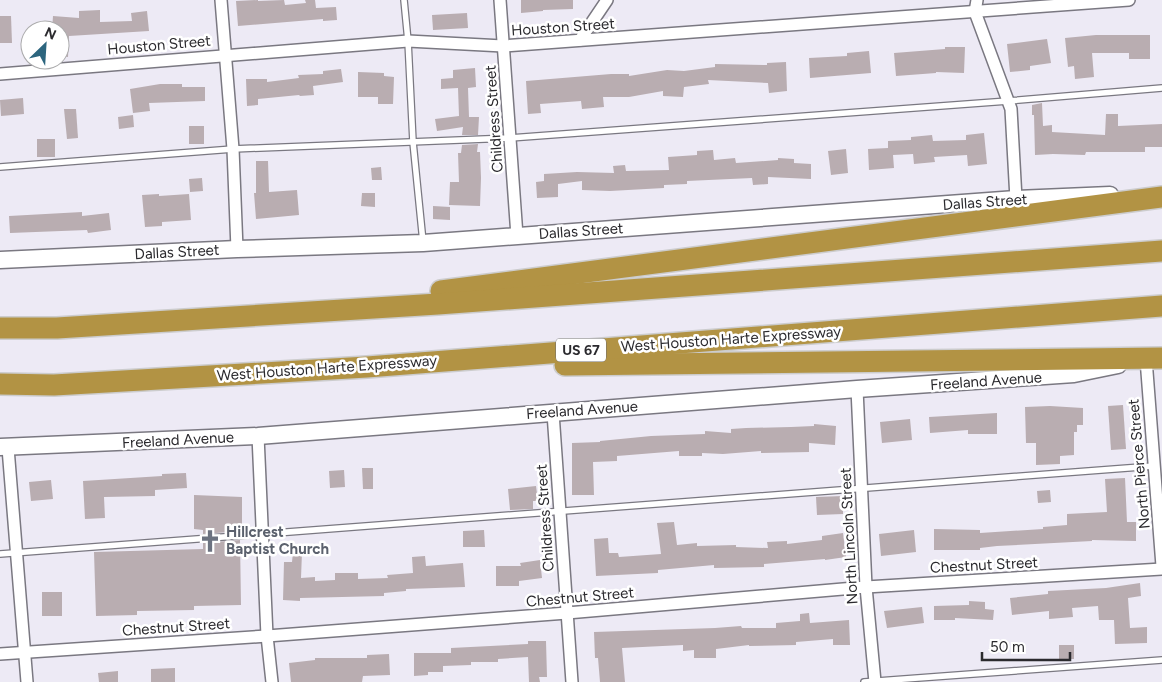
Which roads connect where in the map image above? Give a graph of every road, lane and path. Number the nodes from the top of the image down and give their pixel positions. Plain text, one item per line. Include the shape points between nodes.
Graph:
1 (221, 0) edge
2 (404, 0) edge
3 (500, 0) edge
4 (607, 0) edge
5 (977, 0) edge
6 (1129, 0) edge
7 (975, 12) junction
8 (580, 40) junction
9 (408, 41) junction
10 (503, 46) junction
11 (224, 55) junction
12 (0, 74) edge
13 (1162, 88) edge
14 (1008, 101) junction
15 (510, 138) junction
16 (413, 142) junction
17 (233, 149) junction
18 (0, 168) edge
19 (1162, 193) edge
20 (1162, 197) edge
21 (1016, 199) junction
22 (518, 236) junction
23 (424, 243) junction
24 (237, 249) junction
25 (1162, 250) edge
26 (0, 260) edge
27 (1162, 306) edge
28 (253, 315) junction
29 (0, 328) edge
30 (1156, 358) edge
31 (367, 367) junction
32 (0, 384) edge
33 (857, 389) junction
34 (552, 413) junction
35 (258, 436) junction
36 (4, 448) edge
37 (1158, 453) edge
38 (1154, 466) junction
39 (861, 488) junction
40 (559, 511) junction
41 (262, 534) junction
42 (1161, 538) edge
43 (16, 553) junction
44 (0, 554) edge
45 (1162, 568) edge
46 (866, 587) junction
47 (567, 613) junction
48 (267, 636) junction
49 (24, 652) junction
50 (0, 654) edge
51 (1162, 660) edge
52 (27, 682) edge
53 (272, 682) edge
54 (572, 682) edge
55 (871, 682) edge

1 - 11 street
2 - 9 lane
3 - 10 street, Childress Street
4 - 8 street
5 - 7 street
6 - 7 street, Houston Street
7 - 8 street, Houston Street
7 - 14 street
8 - 10 street, Houston Street
9 - 10 street, Houston Street
9 - 11 street, Houston Street
9 - 16 lane
10 - 15 street, Childress Street
11 - 12 street, Houston Street
11 - 17 street
13 - 14 lane
14 - 15 lane
14 - 21 street
15 - 16 lane
15 - 22 street, Childress Street
16 - 17 lane
16 - 23 lane
17 - 18 lane
17 - 24 street
19 - 21 main road, Dallas Street
20 - 28 highway
21 - 22 main road, Dallas Street
22 - 23 main road, Dallas Street
23 - 24 main road, Dallas Street
24 - 26 main road, Dallas Street
25 - 28 highway
27 - 31 highway, West Houston Harte Expressway / US 67
28 - 29 highway via 57,328
30 - 31 highway
30 - 33 main road, Freeland Avenue via 1074,374
30 - 37 street, North Pierce Street
31 - 32 highway, West Houston Harte Expressway / US 67 via 54,385
33 - 34 main road, Freeland Avenue
33 - 39 street, North Lincoln Street
34 - 35 main road, Freeland Avenue
34 - 40 street, Childress Street
35 - 36 main road, Freeland Avenue
35 - 41 street
36 - 43 street
37 - 38 street, North Pierce Street
38 - 39 lane
38 - 42 street, North Pierce Street
39 - 40 lane
39 - 46 street, North Lincoln Street
40 - 41 lane
40 - 47 street, Childress Street
41 - 43 lane
41 - 48 street
42 - 45 street, North Pierce Street
43 - 44 lane
43 - 49 street
45 - 46 street, Chestnut Street
46 - 47 street, Chestnut Street
46 - 55 street, North Lincoln Street
47 - 48 street, Chestnut Street
47 - 54 street, Childress Street
48 - 49 street, Chestnut Street
48 - 53 street
49 - 50 street, Chestnut Street
49 - 52 street
51 - 55 lane

